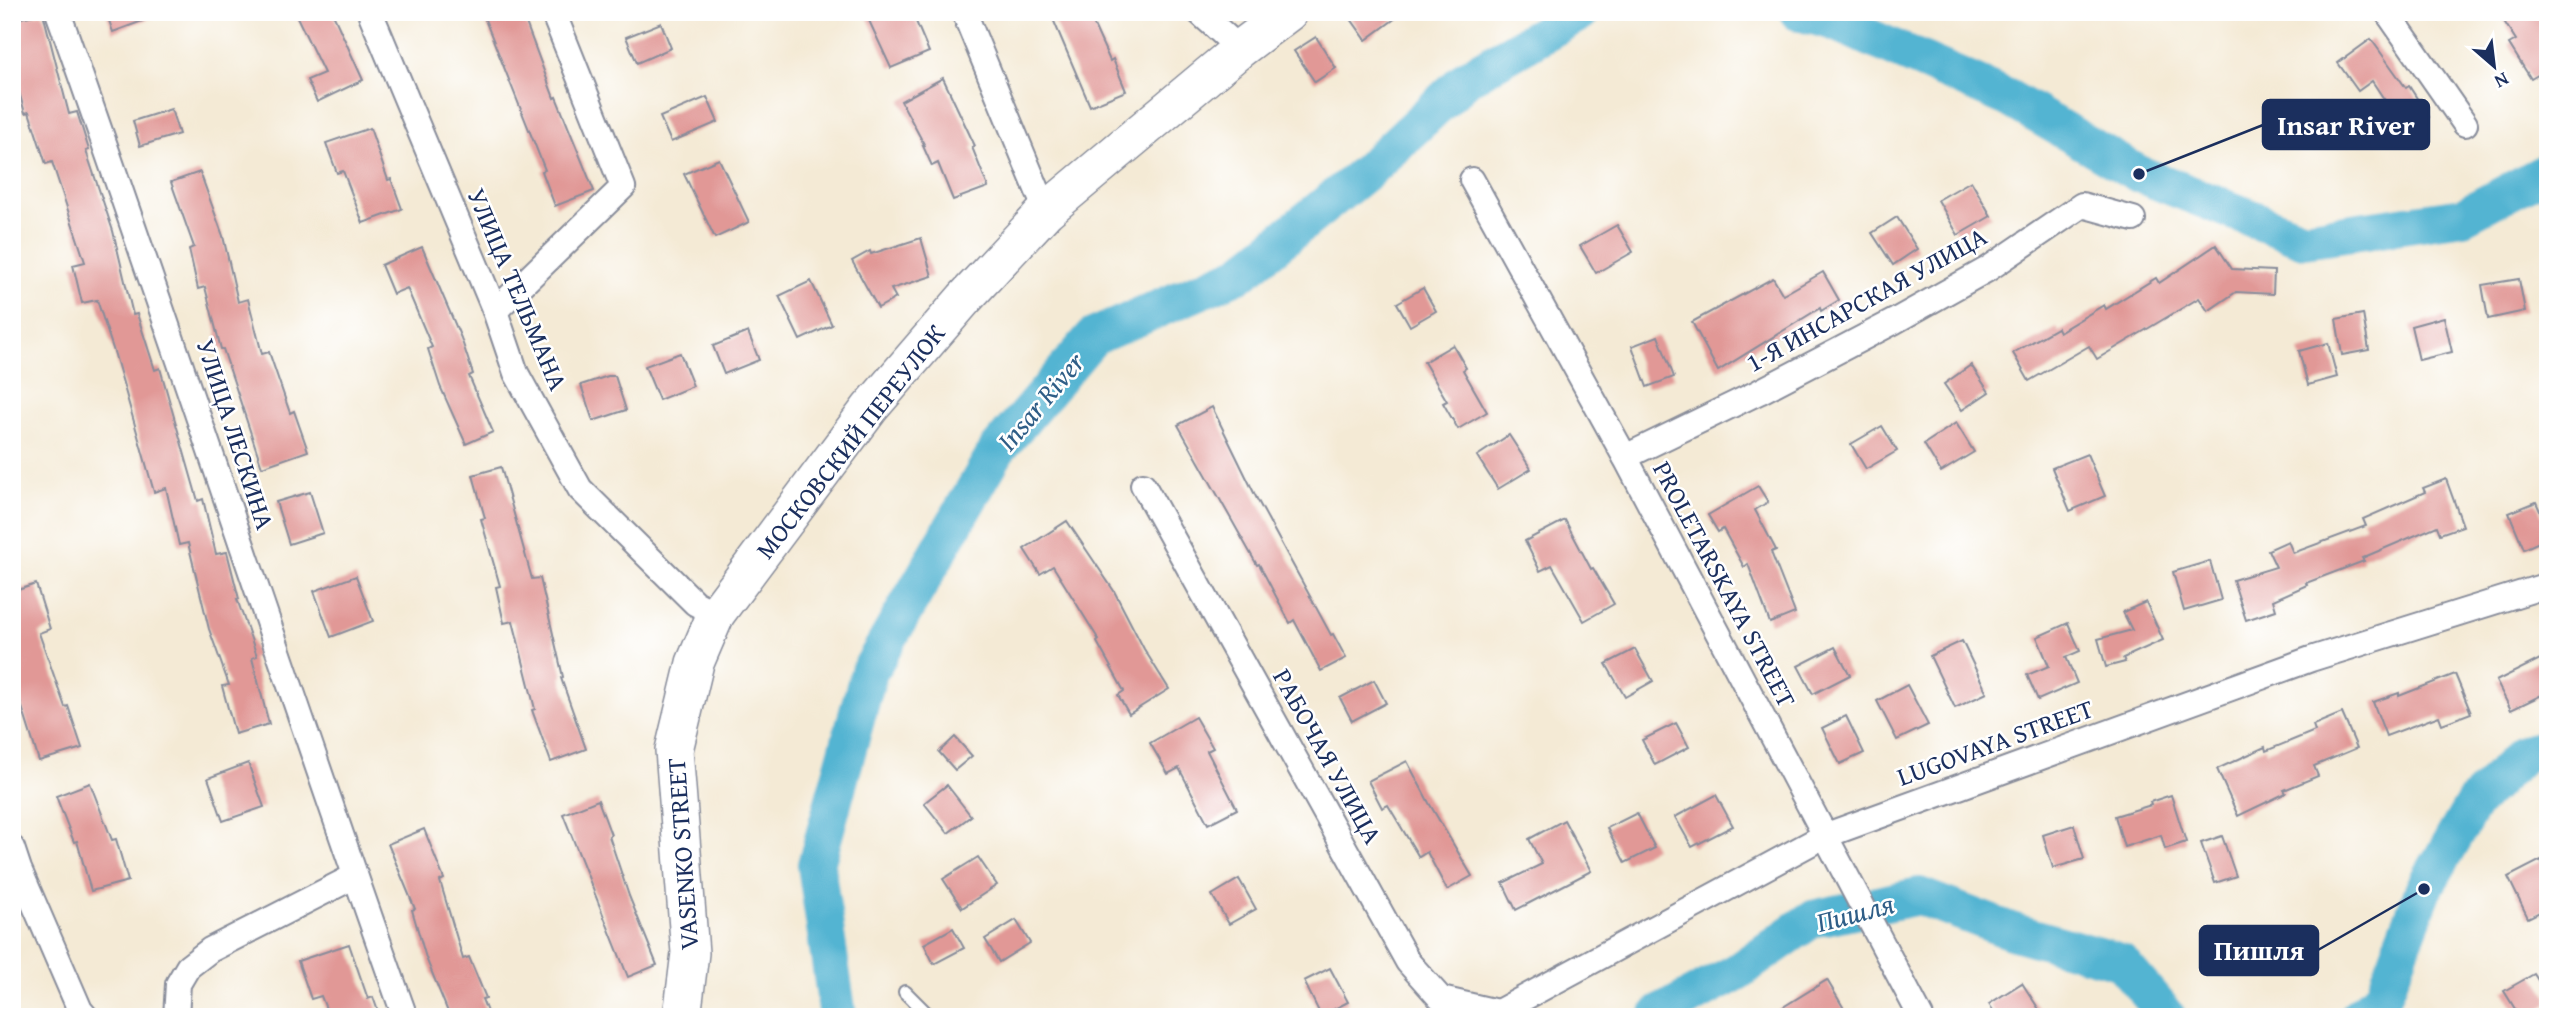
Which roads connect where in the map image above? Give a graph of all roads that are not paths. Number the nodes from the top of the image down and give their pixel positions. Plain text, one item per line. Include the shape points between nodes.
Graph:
1 (58, 12) edge
2 (370, 12) edge
3 (552, 12) edge
4 (964, 12) edge
5 (1199, 12) edge
6 (1289, 12) edge
7 (2387, 12) edge
8 (1240, 49) junction
9 (2465, 124) dead end
10 (1472, 180) dead end
11 (1046, 211) junction
12 (2133, 219) dead end
13 (495, 311) junction
14 (1625, 457) junction
15 (1143, 485) dead end
16 (2548, 585) edge
17 (716, 614) junction
18 (1824, 836) junction
19 (12, 848) edge
20 (355, 876) junction
21 (905, 992) dead end
22 (1493, 1014) edge
23 (86, 1017) edge
24 (176, 1017) edge
25 (405, 1017) edge
26 (682, 1017) edge
27 (930, 1017) edge
28 (1921, 1017) edge

1 - 20 street, УЛИЦА ЛЕСКИНА
2 - 13 street, УЛИЦА ТЕЛЬМАНА
3 - 13 street via 623,187
4 - 11 street
5 - 8 street
6 - 8 street, МОСКОВСКИЙ ПЕРЕУЛОК
7 - 9 street
8 - 11 street, МОСКОВСКИЙ ПЕРЕУЛОК
10 - 14 street, PROLETARSKAYA STREET
11 - 17 street, МОСКОВСКИЙ ПЕРЕУЛОК via 870,408
12 - 14 street, 1-Я ИНСАРСКАЯ УЛИЦА via 2082,205 1988,269 1895,321
13 - 17 street, УЛИЦА ТЕЛЬМАНА via 516,373 580,489 695,603
14 - 18 street, PROLETARSKAYA STREET
15 - 22 street, РАБОЧАЯ УЛИЦА via 1408,962 1441,999
16 - 18 street, LUGOVAYA STREET via 2311,659
17 - 26 street, VASENKO STREET via 695,663 674,750 690,953
18 - 22 street, LUGOVAYA STREET
18 - 28 street, PROLETARSKAYA STREET
19 - 23 street
20 - 24 street via 210,950 188,967 178,984
20 - 25 street, УЛИЦА ЛЕСКИНА
21 - 27 lane

